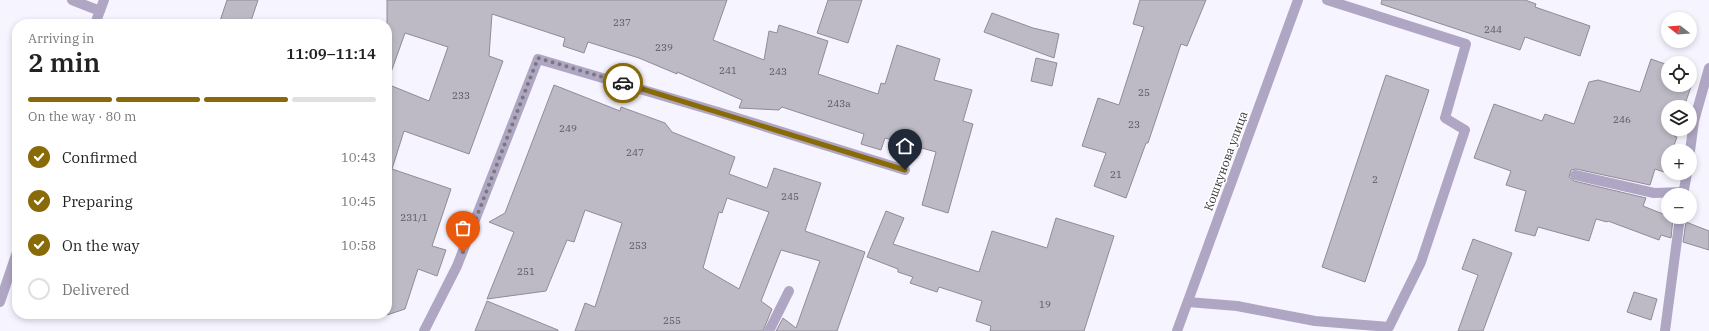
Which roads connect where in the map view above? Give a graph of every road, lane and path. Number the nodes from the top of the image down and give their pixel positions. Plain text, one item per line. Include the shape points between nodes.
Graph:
1 (72, 0) edge
2 (104, 0) edge
3 (1298, 0) edge
4 (1327, 0) edge
5 (100, 11) junction
6 (97, 19) edge
7 (1709, 68) edge
8 (1691, 144) edge
9 (905, 170) dead end
10 (1575, 175) dead end
11 (1661, 193) edge
12 (1679, 224) edge
13 (12, 267) edge
14 (789, 291) dead end
15 (0, 302) edge
16 (1188, 302) junction
17 (424, 331) edge
18 (769, 331) edge
19 (1177, 331) edge
20 (1665, 331) edge

1 - 5 street
2 - 5 street
3 - 16 street, Кошкунова улица
4 - 16 street via 1466,44 1445,118 1465,130 1421,262 1390,327 1315,321 1237,306
5 - 6 street
7 - 8 street via 1694,121
9 - 17 street via 538,58 457,266
10 - 11 street
12 - 20 street
13 - 15 street
14 - 18 street
16 - 19 street, Кошкунова улица

